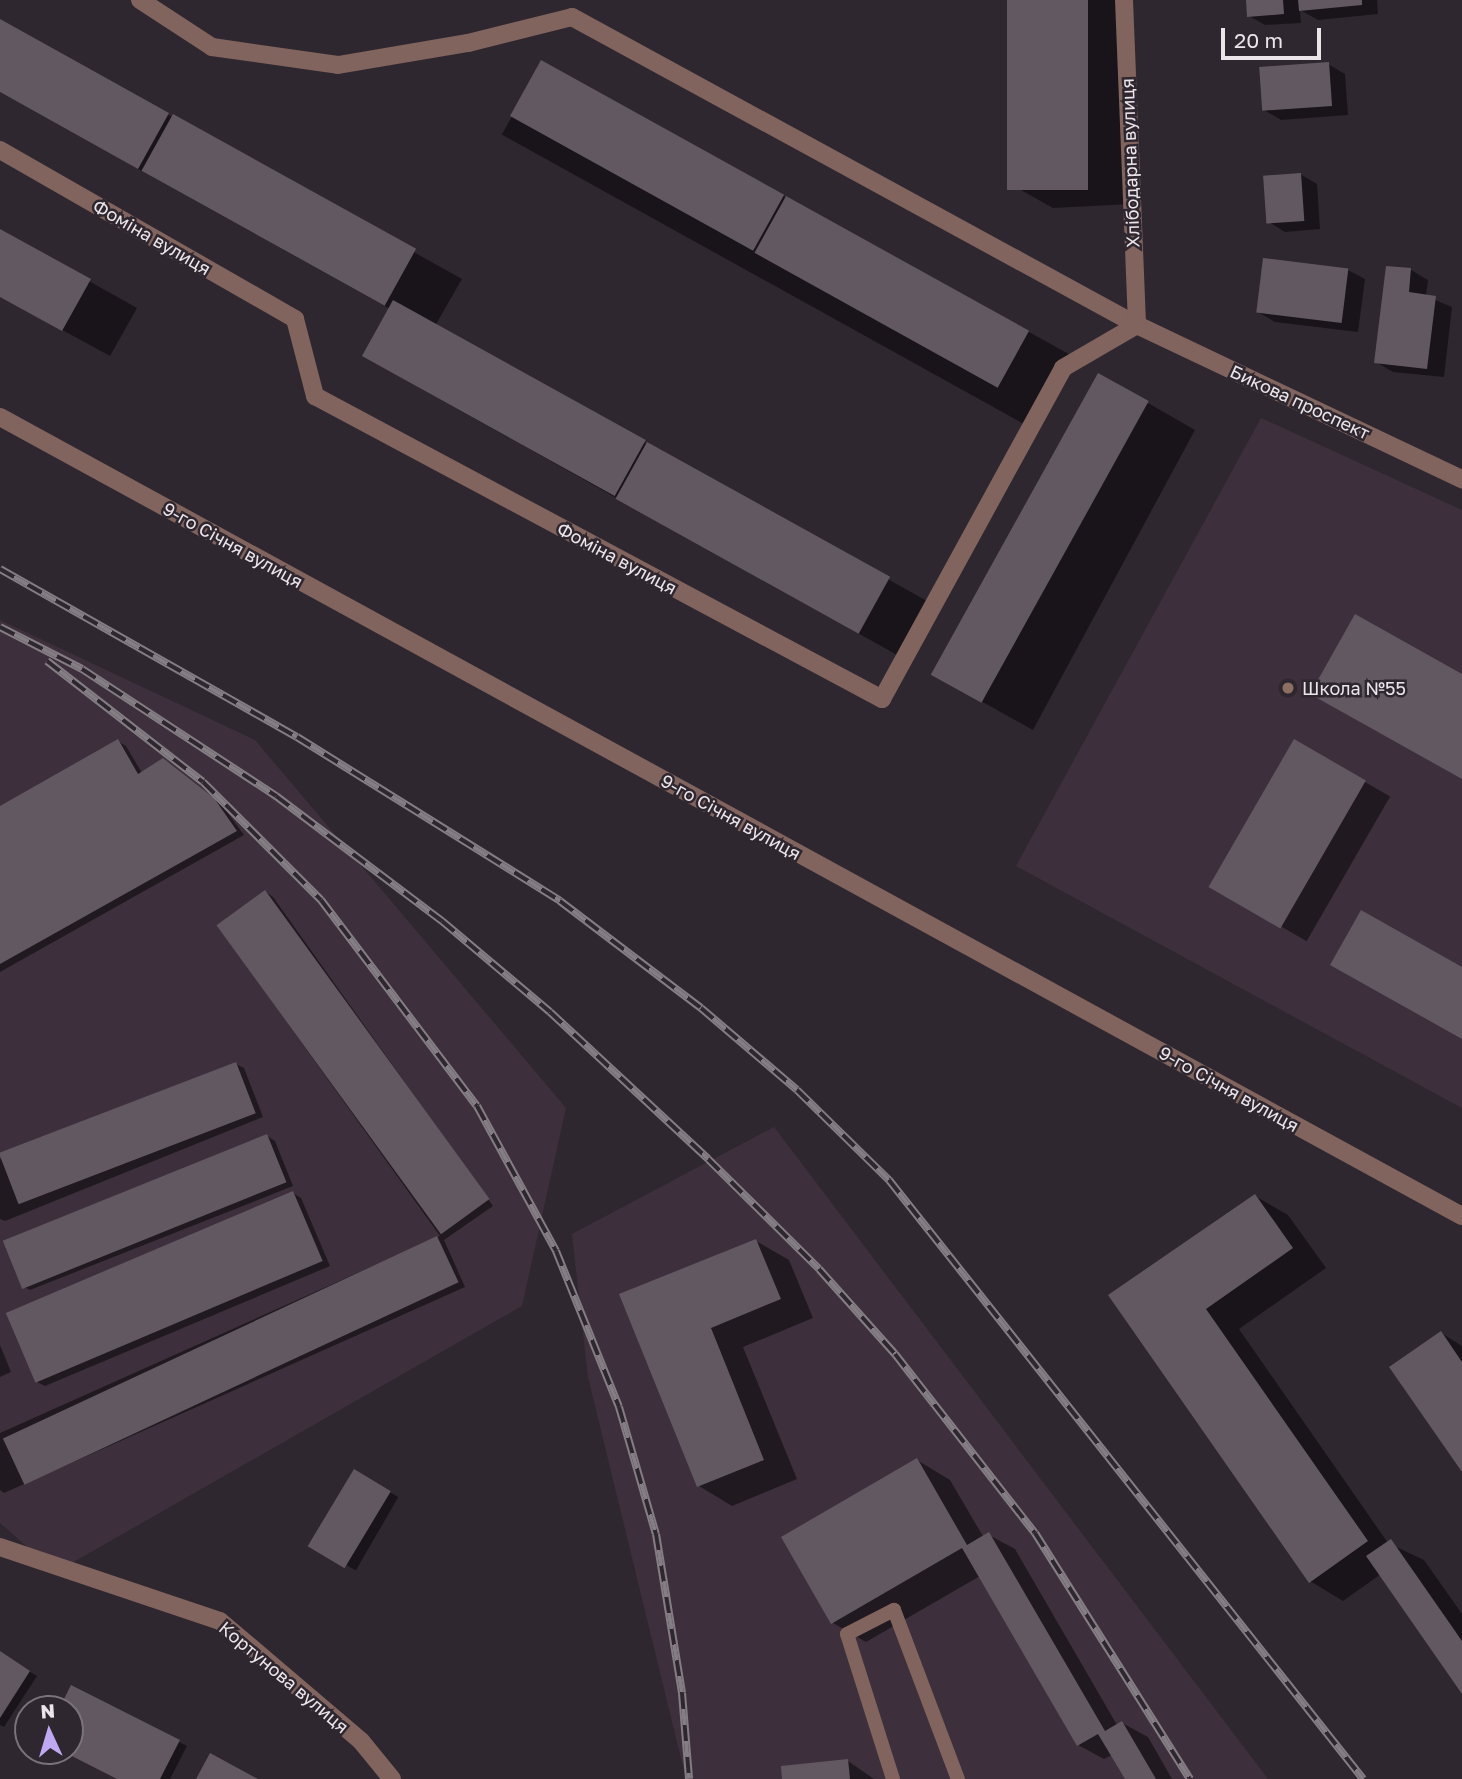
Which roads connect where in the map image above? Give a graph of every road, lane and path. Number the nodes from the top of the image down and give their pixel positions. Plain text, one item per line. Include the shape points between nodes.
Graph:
1 (140, 0) edge
2 (1124, 0) edge
3 (0, 150) edge
4 (1137, 325) junction
5 (0, 417) edge
6 (1462, 479) edge
7 (1462, 1216) edge
8 (0, 1547) edge
9 (392, 1779) edge
10 (893, 1779) edge
11 (958, 1779) edge

1 - 4 street, Бикова проспект via 212,47 338,65 468,43 572,17
2 - 4 street, Хлібодарна вулиця
3 - 4 street, Фоміна вулиця via 295,319 315,396 882,699 1063,368
4 - 6 street, Бикова проспект
5 - 7 street, 9-го Січня вулиця
8 - 9 street, Кортунова вулиця via 220,1621 361,1741
10 - 11 lane via 847,1634 894,1610

